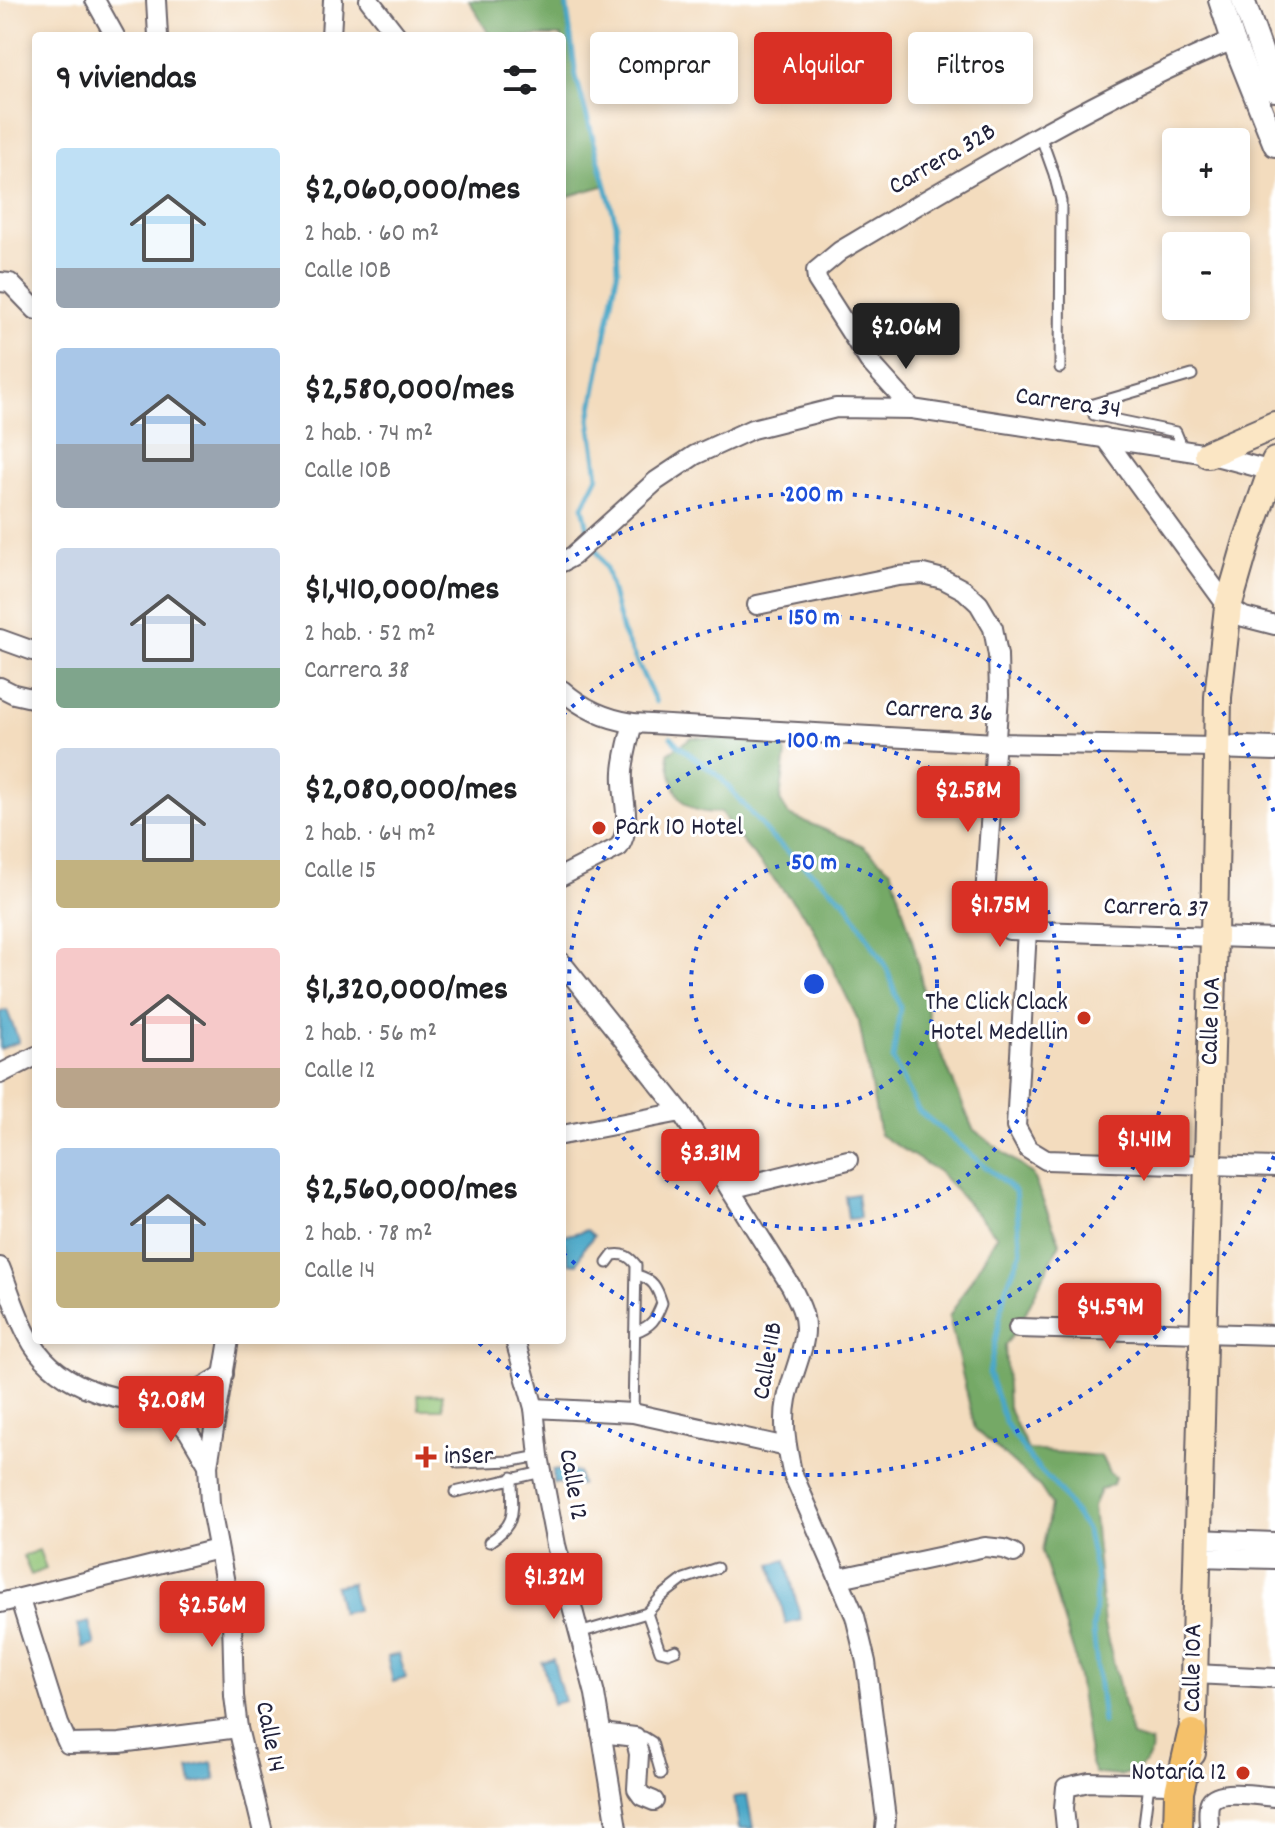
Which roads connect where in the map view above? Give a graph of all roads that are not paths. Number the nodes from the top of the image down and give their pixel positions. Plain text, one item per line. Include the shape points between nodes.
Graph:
1 (95, 0) edge
2 (156, 0) edge
3 (333, 0) edge
4 (369, 0) edge
5 (1220, 0) edge
6 (1243, 0) edge
7 (113, 32) edge
8 (158, 32) edge
9 (331, 32) edge
10 (394, 32) edge
11 (1233, 40) junction
12 (1273, 85) edge
13 (1039, 134) junction
14 (1275, 145) edge
15 (0, 282) edge
16 (32, 306) edge
17 (869, 361) junction
18 (1060, 368) dead end
19 (1192, 375) dead end
20 (874, 407) junction
21 (912, 409) junction
22 (1275, 425) edge
23 (1104, 437) junction
24 (1196, 452) junction
25 (1274, 468) edge
26 (570, 554) edge
27 (757, 605) dead end
28 (1228, 607) junction
29 (1275, 625) edge
30 (0, 639) edge
31 (32, 651) edge
32 (7, 691) edge
33 (566, 693) edge
34 (32, 698) edge
35 (32, 712) edge
36 (633, 723) junction
37 (996, 743) junction
38 (1215, 747) junction
39 (1275, 749) edge
40 (566, 874) edge
41 (1027, 930) junction
42 (1214, 937) junction
43 (1275, 939) edge
44 (566, 968) edge
45 (32, 1058) edge
46 (0, 1074) edge
47 (681, 1112) junction
48 (566, 1134) edge
49 (848, 1160) dead end
50 (1208, 1164) junction
51 (1275, 1167) edge
52 (730, 1189) junction
53 (607, 1263) dead end
54 (0, 1269) edge
55 (637, 1275) junction
56 (1018, 1328) dead end
57 (635, 1332) junction
58 (1203, 1332) junction
59 (1275, 1335) edge
60 (32, 1342) edge
61 (34, 1344) edge
62 (228, 1344) edge
63 (516, 1344) edge
64 (224, 1374) junction
65 (161, 1400) junction
66 (534, 1408) junction
67 (633, 1413) junction
68 (787, 1447) junction
69 (458, 1463) dead end
70 (540, 1464) junction
71 (208, 1465) junction
72 (512, 1477) junction
73 (455, 1492) dead end
74 (489, 1542) dead end
75 (1275, 1542) edge
76 (1196, 1548) junction
77 (218, 1549) junction
78 (1014, 1553) dead end
79 (1275, 1559) edge
80 (717, 1568) dead end
81 (840, 1578) junction
82 (20, 1600) junction
83 (0, 1603) edge
84 (647, 1613) junction
85 (579, 1633) junction
86 (676, 1650) dead end
87 (1195, 1674) junction
88 (1275, 1678) edge
89 (238, 1728) junction
90 (601, 1733) junction
91 (1192, 1734) junction
92 (635, 1737) junction
93 (661, 1774) dead end
94 (1149, 1784) junction
95 (1179, 1792) junction
96 (1275, 1797) edge
97 (654, 1801) dead end
98 (262, 1828) edge
99 (617, 1828) edge
100 (885, 1828) edge
101 (1066, 1828) edge
102 (1146, 1828) edge
103 (1178, 1828) edge
104 (1190, 1828) edge
105 (1209, 1828) edge

1 - 7 street
2 - 8 street
3 - 9 street
4 - 10 street
5 - 11 street
6 - 12 street
11 - 12 street via 1262,64
11 - 13 street, Carrera 32B
11 - 14 street
13 - 17 street, Carrera 32B via 840,251 816,271
13 - 18 lane via 1061,201
15 - 16 street via 10,283
17 - 20 street via 876,386
17 - 21 street
19 - 24 lane via 1093,404 1094,415 1176,432
20 - 21 street, Carrera 34
20 - 26 street, Carrera 34 via 836,408 752,429 695,455
21 - 23 street, Carrera 34
22 - 24 main road
23 - 24 street, Carrera 34
23 - 28 street
24 - 25 street, Carrera 34
25 - 28 main road, Calle 10A
27 - 37 street via 923,574 964,590 993,628 998,655
28 - 29 street
28 - 38 main road, Calle 10A
30 - 31 street
32 - 34 street
32 - 35 street
33 - 36 street, Carrera 36 via 604,717
36 - 37 street, Carrera 36
36 - 40 street via 622,776 624,839 619,847
37 - 38 street, Carrera 36
37 - 41 street, Carrera 37 via 985,896 993,916 1009,930
38 - 39 street, Carrera 36
38 - 42 main road, Calle 10A
41 - 42 street, Carrera 37
41 - 50 street via 1016,1127 1028,1149 1046,1160
42 - 43 street, Carrera 37
42 - 50 main road, Calle 10A
44 - 47 street, Calle 11B
45 - 46 street
47 - 48 street
47 - 52 street, Calle 11B
49 - 52 street
50 - 51 street
50 - 58 main road, Calle 10A
52 - 68 street, Calle 11B via 802,1309 806,1328 786,1400
53 - 55 lane via 620,1253 631,1257
54 - 60 street
55 - 57 lane
55 - 57 lane via 649,1278 662,1303 648,1328
56 - 58 street
57 - 67 lane
58 - 59 street
58 - 76 main road, Calle 10A
61 - 65 street via 79,1385 115,1399
62 - 64 street
63 - 66 street, Calle 12
64 - 65 street via 194,1391
64 - 71 street
65 - 71 street
66 - 67 street
66 - 70 street, Calle 12
67 - 68 street
68 - 81 street, Calle 11B via 792,1472
69 - 70 lane
70 - 72 lane
70 - 85 street, Calle 12
71 - 77 street, Calle 14
72 - 73 lane
72 - 74 lane via 511,1518 505,1531
75 - 76 street
76 - 79 street
76 - 87 main road, Calle 10A
77 - 82 street
77 - 89 street, Calle 14 via 232,1620
78 - 81 street via 976,1548
80 - 84 lane via 684,1579
81 - 100 street, Calle 11B via 866,1662
82 - 83 street
82 - 89 street via 68,1744
84 - 85 lane
84 - 86 lane via 660,1651
85 - 90 street, Calle 12
87 - 88 street
87 - 91 main road, Calle 10A
89 - 98 street, Calle 14
90 - 92 street
90 - 99 street, Calle 12
91 - 95 main road
91 - 104 main road, Calle 10A
92 - 93 lane via 652,1742
92 - 97 street via 637,1789
94 - 95 street via 1169,1784
94 - 101 street via 1089,1782 1066,1787
94 - 102 lane
95 - 103 main road
96 - 105 street via 1214,1797

